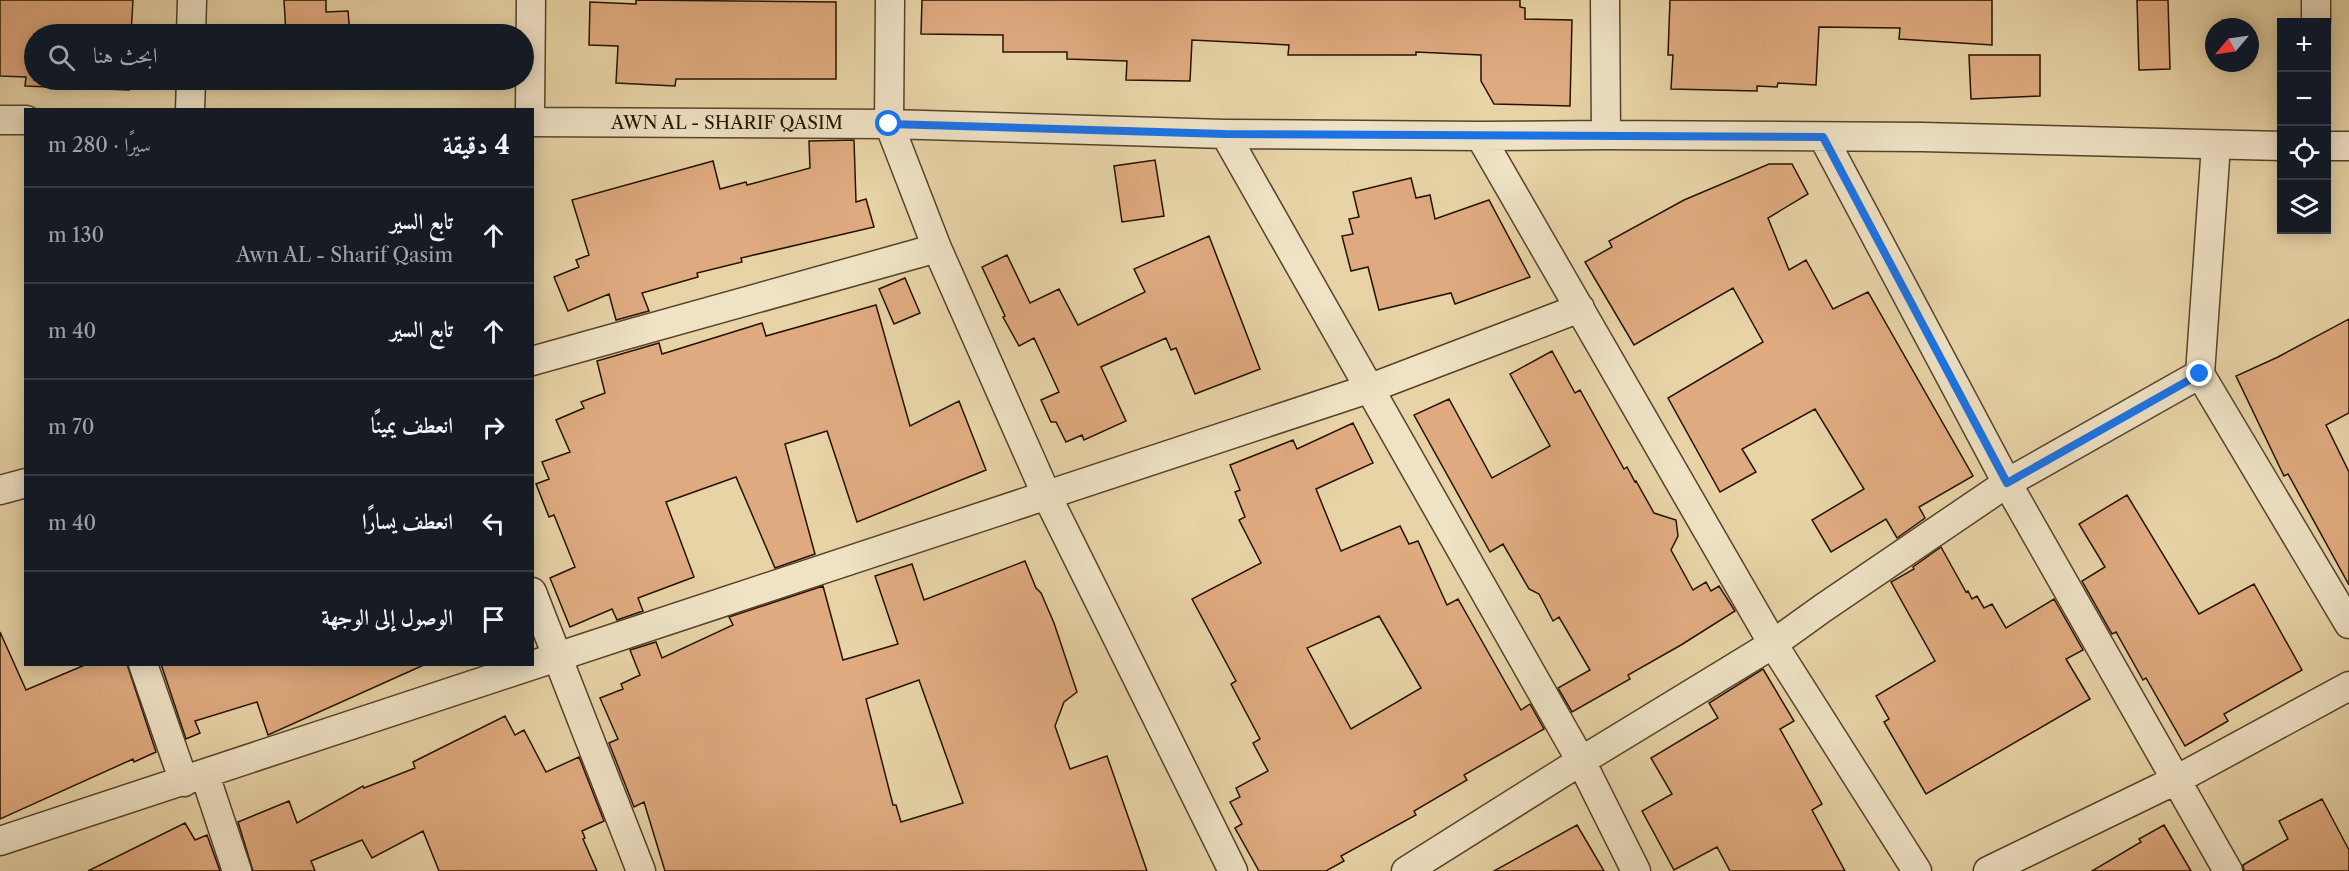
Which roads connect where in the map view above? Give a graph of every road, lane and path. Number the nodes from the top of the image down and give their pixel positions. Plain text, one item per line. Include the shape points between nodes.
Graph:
1 (192, 0) edge
2 (531, 0) edge
3 (890, 0) edge
4 (1605, 0) edge
5 (2316, 0) edge
6 (2316, 18) edge
7 (191, 24) edge
8 (531, 24) edge
9 (190, 90) edge
10 (530, 90) edge
11 (190, 108) edge
12 (530, 108) edge
13 (0, 120) edge
14 (24, 120) edge
15 (534, 122) edge
16 (889, 124) junction
17 (1225, 134) junction
18 (1606, 135) junction
19 (1480, 136) junction
20 (1823, 137) junction
21 (2216, 144) junction
22 (2277, 146) edge
23 (2331, 146) edge
24 (2349, 146) edge
25 (937, 248) junction
26 (1580, 308) junction
27 (534, 360) edge
28 (2200, 374) junction
29 (1368, 389) junction
30 (2007, 483) junction
31 (24, 484) edge
32 (0, 490) edge
33 (1046, 494) junction
34 (534, 597) edge
35 (2349, 624) edge
36 (1773, 644) junction
37 (559, 658) junction
38 (144, 666) edge
39 (2349, 686) edge
40 (1581, 761) junction
41 (195, 778) junction
42 (2176, 780) junction
43 (0, 841) edge
44 (237, 871) edge
45 (641, 871) edge
46 (1233, 871) edge
47 (1406, 871) edge
48 (1636, 871) edge
49 (1917, 871) edge
50 (1988, 871) edge
51 (2228, 871) edge

1 - 7 street
2 - 8 street
3 - 16 street
4 - 18 street
5 - 6 street
9 - 11 street
10 - 12 street
13 - 14 street
15 - 16 street, AWN AL - SHARIF QASIM
16 - 17 street, AWN AL - SHARIF QASIM
16 - 25 street
17 - 19 street, AWN AL - SHARIF QASIM
17 - 29 street
18 - 19 street, AWN AL - SHARIF QASIM
18 - 20 street, AWN AL - SHARIF QASIM
19 - 26 street
20 - 21 street, AWN AL - SHARIF QASIM
20 - 30 street
21 - 22 street, AWN AL - SHARIF QASIM
21 - 28 street
23 - 24 street
25 - 27 street
25 - 33 street
26 - 29 street
26 - 36 street
28 - 30 street
28 - 35 street
29 - 33 street
29 - 40 street
30 - 36 street
30 - 42 street
31 - 32 street
33 - 37 street
33 - 46 street
34 - 37 street
36 - 40 street
36 - 49 street
37 - 41 street
37 - 45 street
38 - 41 street
39 - 42 street
40 - 47 street
40 - 48 street
41 - 43 street
41 - 44 street
42 - 50 street
42 - 51 street

